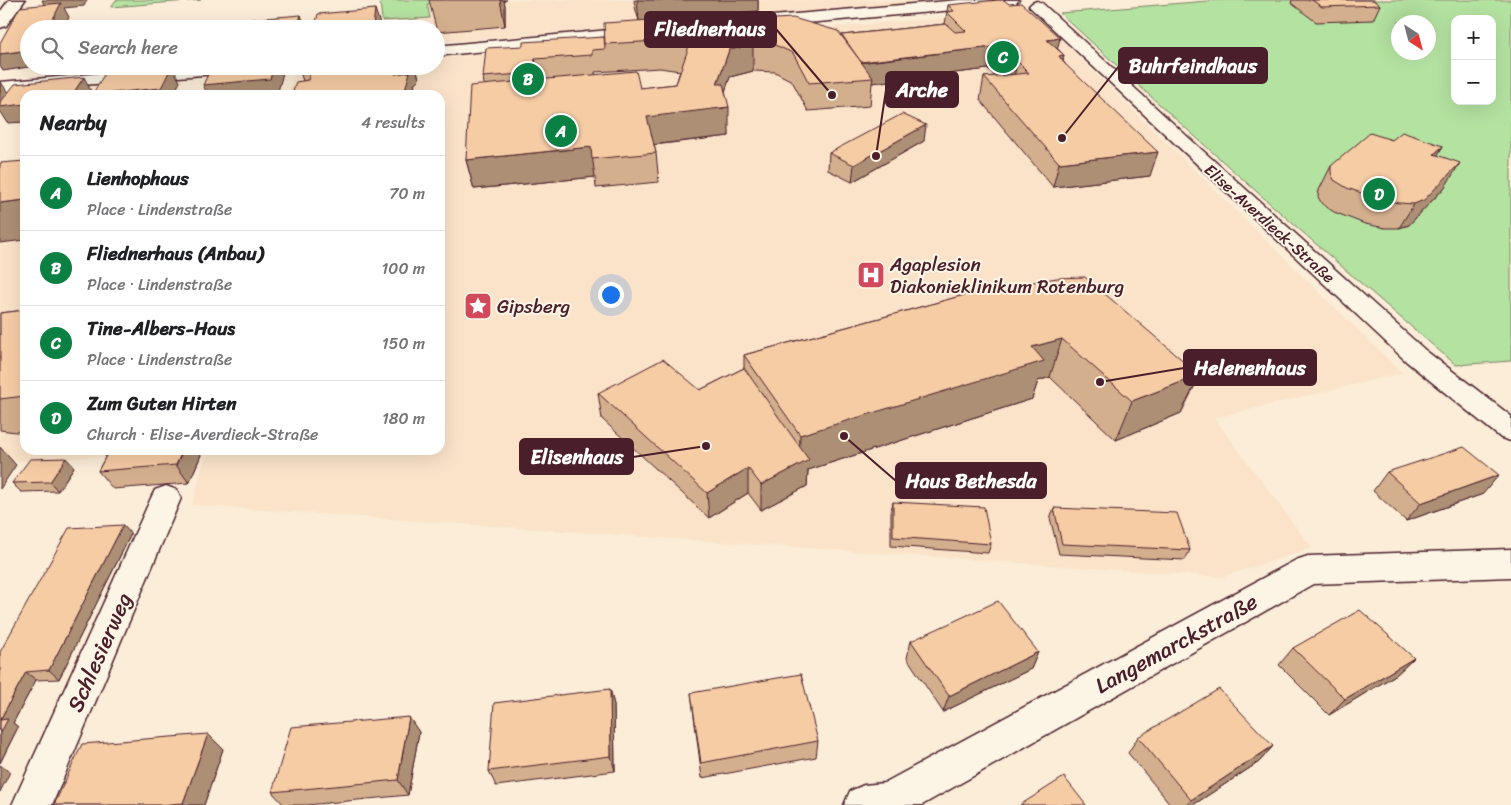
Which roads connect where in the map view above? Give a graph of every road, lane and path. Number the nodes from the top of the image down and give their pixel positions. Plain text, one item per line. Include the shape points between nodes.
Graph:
1 (17, 0) edge
2 (1011, 0) edge
3 (1043, 3) edge
4 (0, 23) edge
5 (745, 24) edge
6 (656, 31) edge
7 (445, 50) edge
8 (143, 75) edge
9 (0, 87) edge
10 (1511, 430) edge
11 (166, 498) dead end
12 (1511, 564) edge
13 (880, 804) edge
14 (32, 805) edge

1 - 4 street
2 - 3 street via 1020,5
2 - 5 street
3 - 10 street, Elise-Averdieck-Straße via 1201,159 1416,356
6 - 7 street
8 - 9 street
11 - 14 street, Schlesierweg
12 - 13 street, Langemarckstraße via 1308,570

